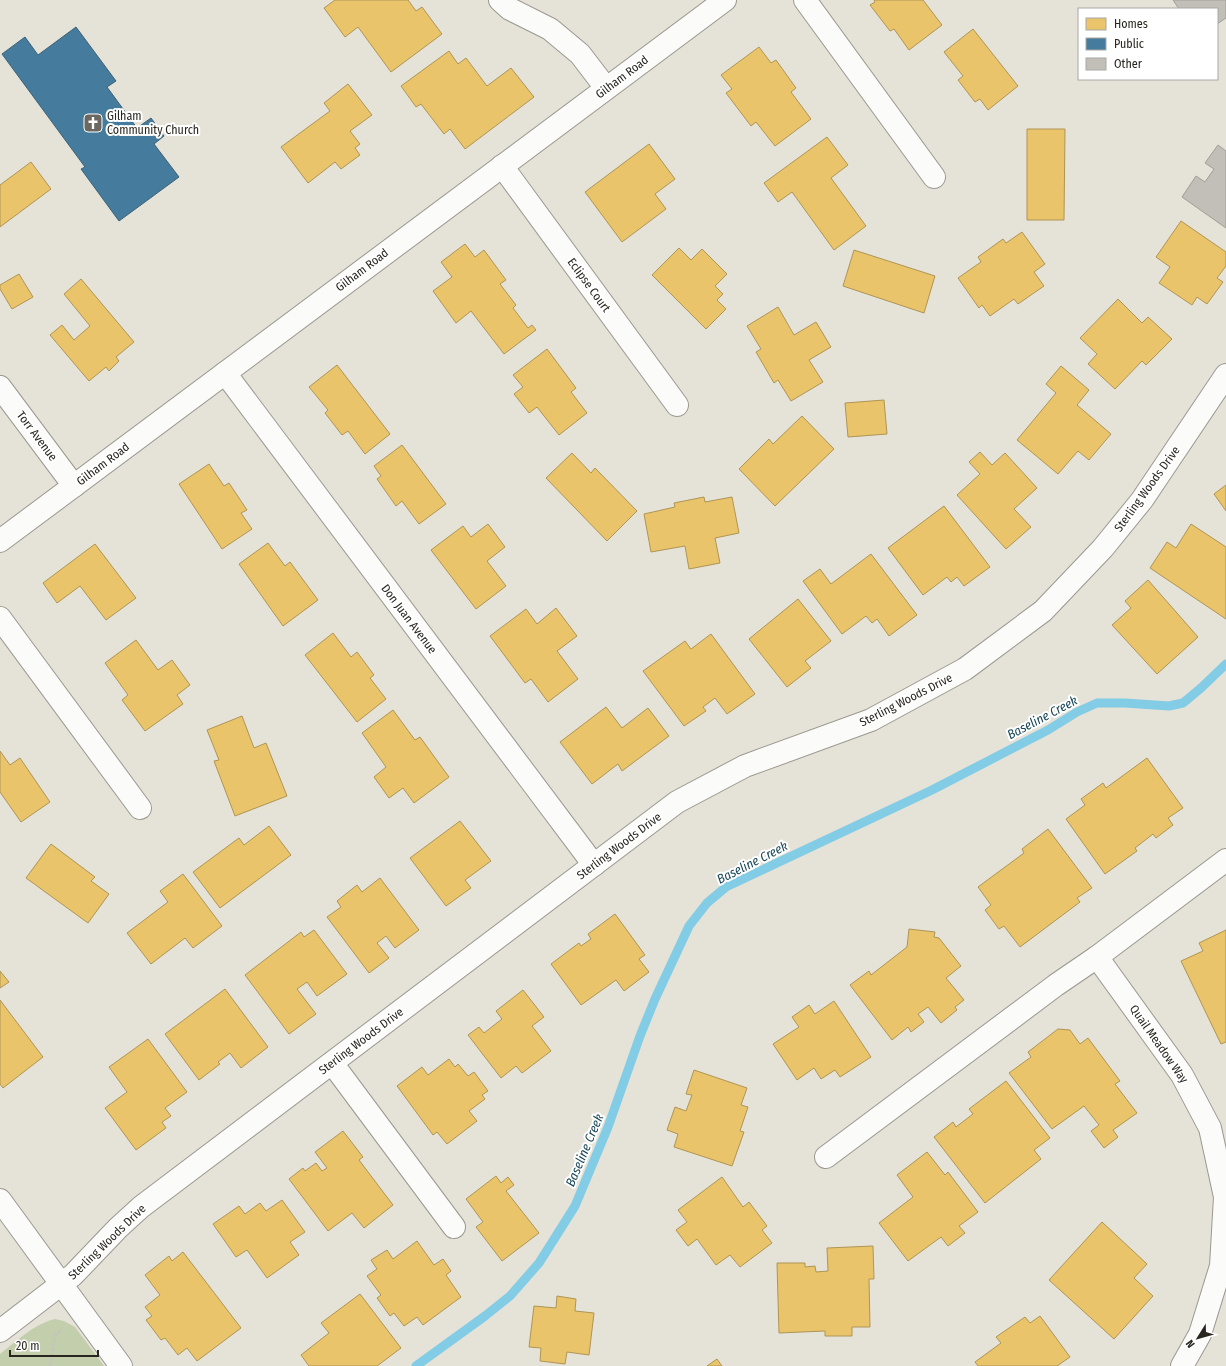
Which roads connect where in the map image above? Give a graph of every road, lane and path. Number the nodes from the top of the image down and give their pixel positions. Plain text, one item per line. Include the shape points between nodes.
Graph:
1 (500, 0) edge
2 (725, 0) edge
3 (804, 0) edge
4 (606, 88) junction
5 (502, 166) junction
6 (934, 177) dead end
7 (224, 373) junction
8 (1226, 375) edge
9 (0, 387) edge
10 (677, 405) dead end
11 (74, 486) junction
12 (0, 541) edge
13 (0, 618) edge
14 (140, 808) dead end
15 (1226, 860) edge
16 (594, 865) junction
17 (1097, 957) junction
18 (332, 1063) junction
19 (826, 1157) dead end
20 (0, 1200) edge
21 (454, 1227) dead end
22 (62, 1284) junction
23 (61, 1330) dead end
24 (0, 1331) edge
25 (50, 1366) edge
26 (121, 1366) edge
27 (1182, 1366) edge

1 - 4 street via 510,9 550,29 580,54
2 - 4 street, Gilham Road
3 - 6 street
4 - 5 street, Gilham Road
5 - 7 street, Gilham Road
5 - 10 street, Eclipse Court
7 - 11 street, Gilham Road
7 - 16 street, Don Juan Avenue
8 - 16 street, Sterling Woods Drive via 1142,500 1103,548 1043,611 965,669 871,720 746,766 677,802
9 - 11 street, Torr Avenue
11 - 12 street, Gilham Road
13 - 14 street
15 - 17 street
16 - 18 street, Sterling Woods Drive
17 - 19 street
17 - 27 street, Quail Meadow Way via 1182,1075 1210,1128 1225,1197 1221,1266 1200,1334
18 - 21 street
18 - 22 street, Sterling Woods Drive via 141,1207
20 - 22 street
22 - 24 street, Sterling Woods Drive
22 - 26 street
23 - 25 path via 55,1336

